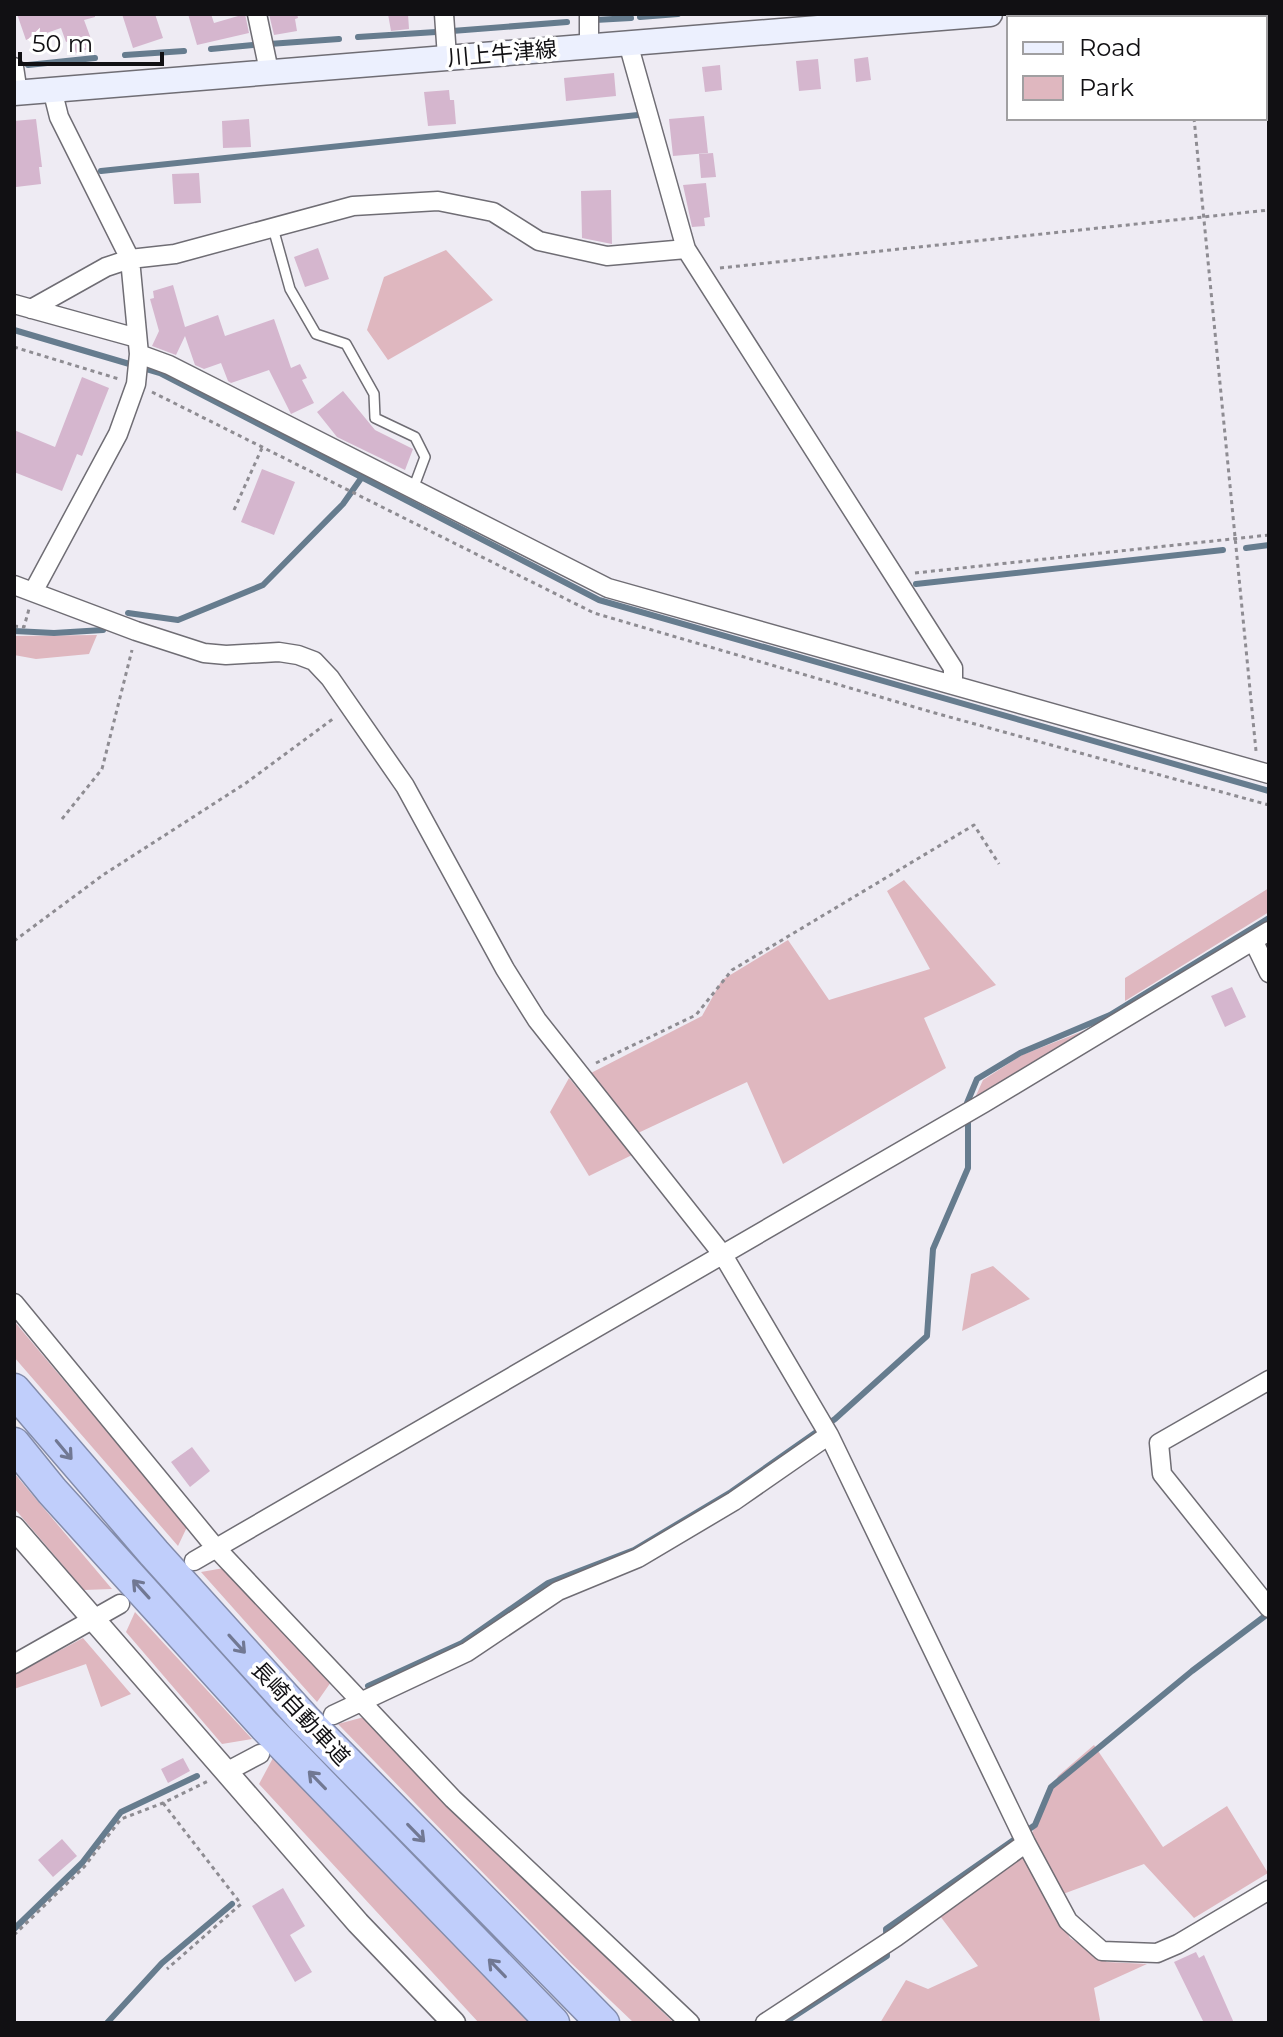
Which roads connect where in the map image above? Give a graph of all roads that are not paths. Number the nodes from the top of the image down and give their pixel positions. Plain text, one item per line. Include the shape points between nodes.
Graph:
1 (257, 14) edge
2 (444, 14) edge
3 (589, 14) edge
4 (990, 14) edge
5 (828, 20) edge
6 (628, 43) junction
7 (589, 46) junction
8 (447, 57) junction
9 (14, 67) edge
10 (269, 71) junction
11 (52, 89) junction
12 (16, 93) edge
13 (273, 228) junction
14 (686, 249) junction
15 (130, 259) junction
16 (22, 307) edge
17 (138, 346) junction
18 (413, 489) junction
19 (14, 585) edge
20 (33, 592) junction
21 (953, 684) junction
22 (1264, 772) edge
23 (1261, 937) edge
24 (1269, 973) edge
25 (723, 1255) junction
26 (14, 1303) edge
27 (1269, 1380) edge
28 (14, 1390) edge
29 (824, 1428) junction
30 (14, 1444) edge
31 (14, 1528) edge
32 (215, 1547) junction
33 (194, 1561) dead end
34 (120, 1604) dead end
35 (1268, 1607) edge
36 (92, 1621) junction
37 (14, 1664) edge
38 (361, 1701) junction
39 (333, 1715) dead end
40 (260, 1754) dead end
41 (226, 1772) junction
42 (1022, 1834) junction
43 (1269, 1890) edge
44 (454, 2023) edge
45 (553, 2023) edge
46 (603, 2023) edge
47 (690, 2023) edge
48 (765, 2023) edge

1 - 10 street
2 - 8 street
3 - 7 street
4 - 5 main road, 川上牛津線
5 - 6 main road, 川上牛津線
6 - 7 main road, 川上牛津線
6 - 14 street
7 - 8 main road, 川上牛津線
8 - 10 main road, 川上牛津線
9 - 12 street
10 - 11 main road, 川上牛津線
11 - 12 main road, 川上牛津線
11 - 15 street via 59,117
13 - 14 street via 353,206 438,201 493,212 539,241 607,256
13 - 15 street via 175,254
13 - 18 lane via 290,289 316,334 346,344 374,394 375,418 415,437 425,457
14 - 21 street via 953,668
15 - 16 street
15 - 17 street
16 - 17 street
17 - 18 street
17 - 20 street via 136,384 118,434
18 - 21 street via 608,588
19 - 20 street
20 - 25 street via 204,653 279,652 314,661 405,786 529,1007
21 - 22 street
23 - 24 street
23 - 25 street
25 - 29 street
25 - 32 street
26 - 32 street
27 - 35 street via 1159,1443 1162,1474
28 -> 46 highway, 長崎自動車道 via 305,1720
29 - 38 street via 734,1501 638,1558 558,1591 467,1652
29 - 42 street
45 -> 30 highway, 長崎自動車道 via 265,1726
31 - 36 street
32 - 33 street
32 - 38 street
34 - 36 street
36 - 37 street
36 - 41 street
38 - 39 street
38 - 47 street via 453,1799
40 - 41 street
41 - 44 street
42 - 43 street via 1068,1921 1102,1951 1157,1953
42 - 48 street via 896,1937

